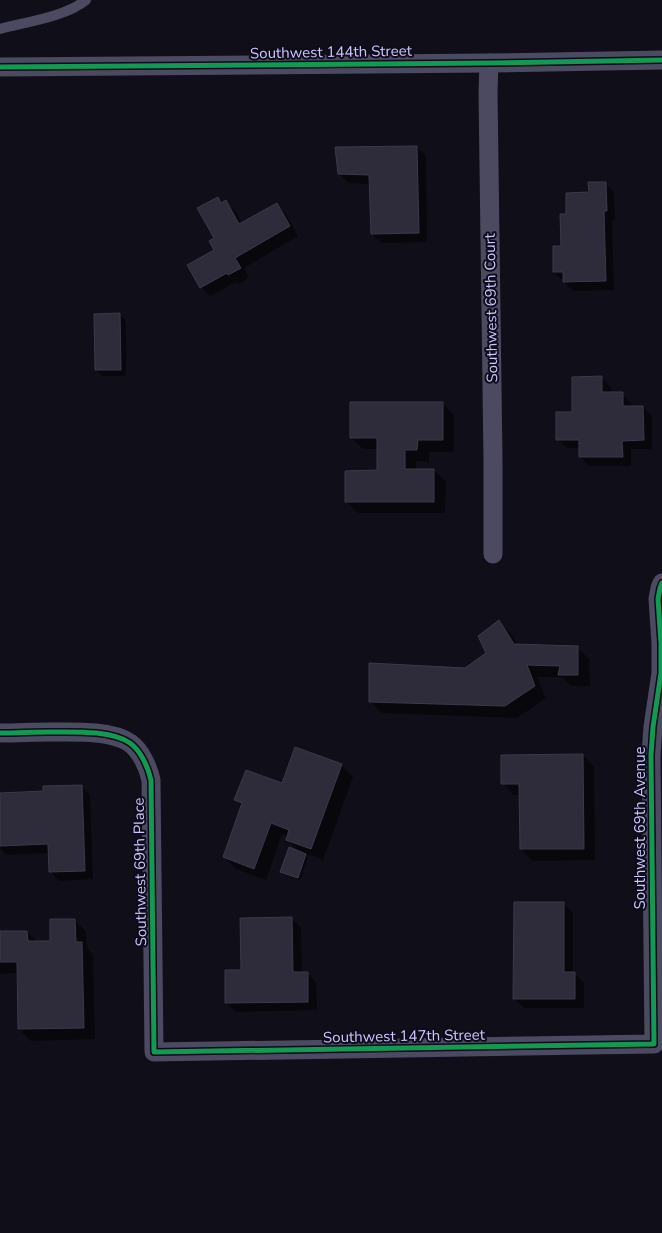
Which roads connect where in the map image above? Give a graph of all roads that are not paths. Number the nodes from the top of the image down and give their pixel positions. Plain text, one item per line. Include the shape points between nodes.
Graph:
1 (86, 0) edge
2 (0, 30) edge
3 (662, 60) edge
4 (489, 63) junction
5 (0, 67) edge
6 (493, 554) dead end
7 (662, 583) edge
8 (0, 733) edge
9 (654, 1044) joint
10 (154, 1052) joint

1 - 2 lane via 63,13
3 - 4 street, Southwest 144th Street
4 - 5 street, Southwest 144th Street
4 - 6 street, Southwest 69th Court
7 - 9 street, Southwest 69th Avenue via 658,599 661,673 651,755
8 - 10 street, Southwest 69th Place via 88,732 111,736 131,744 149,770
9 - 10 street, Southwest 147th Street

